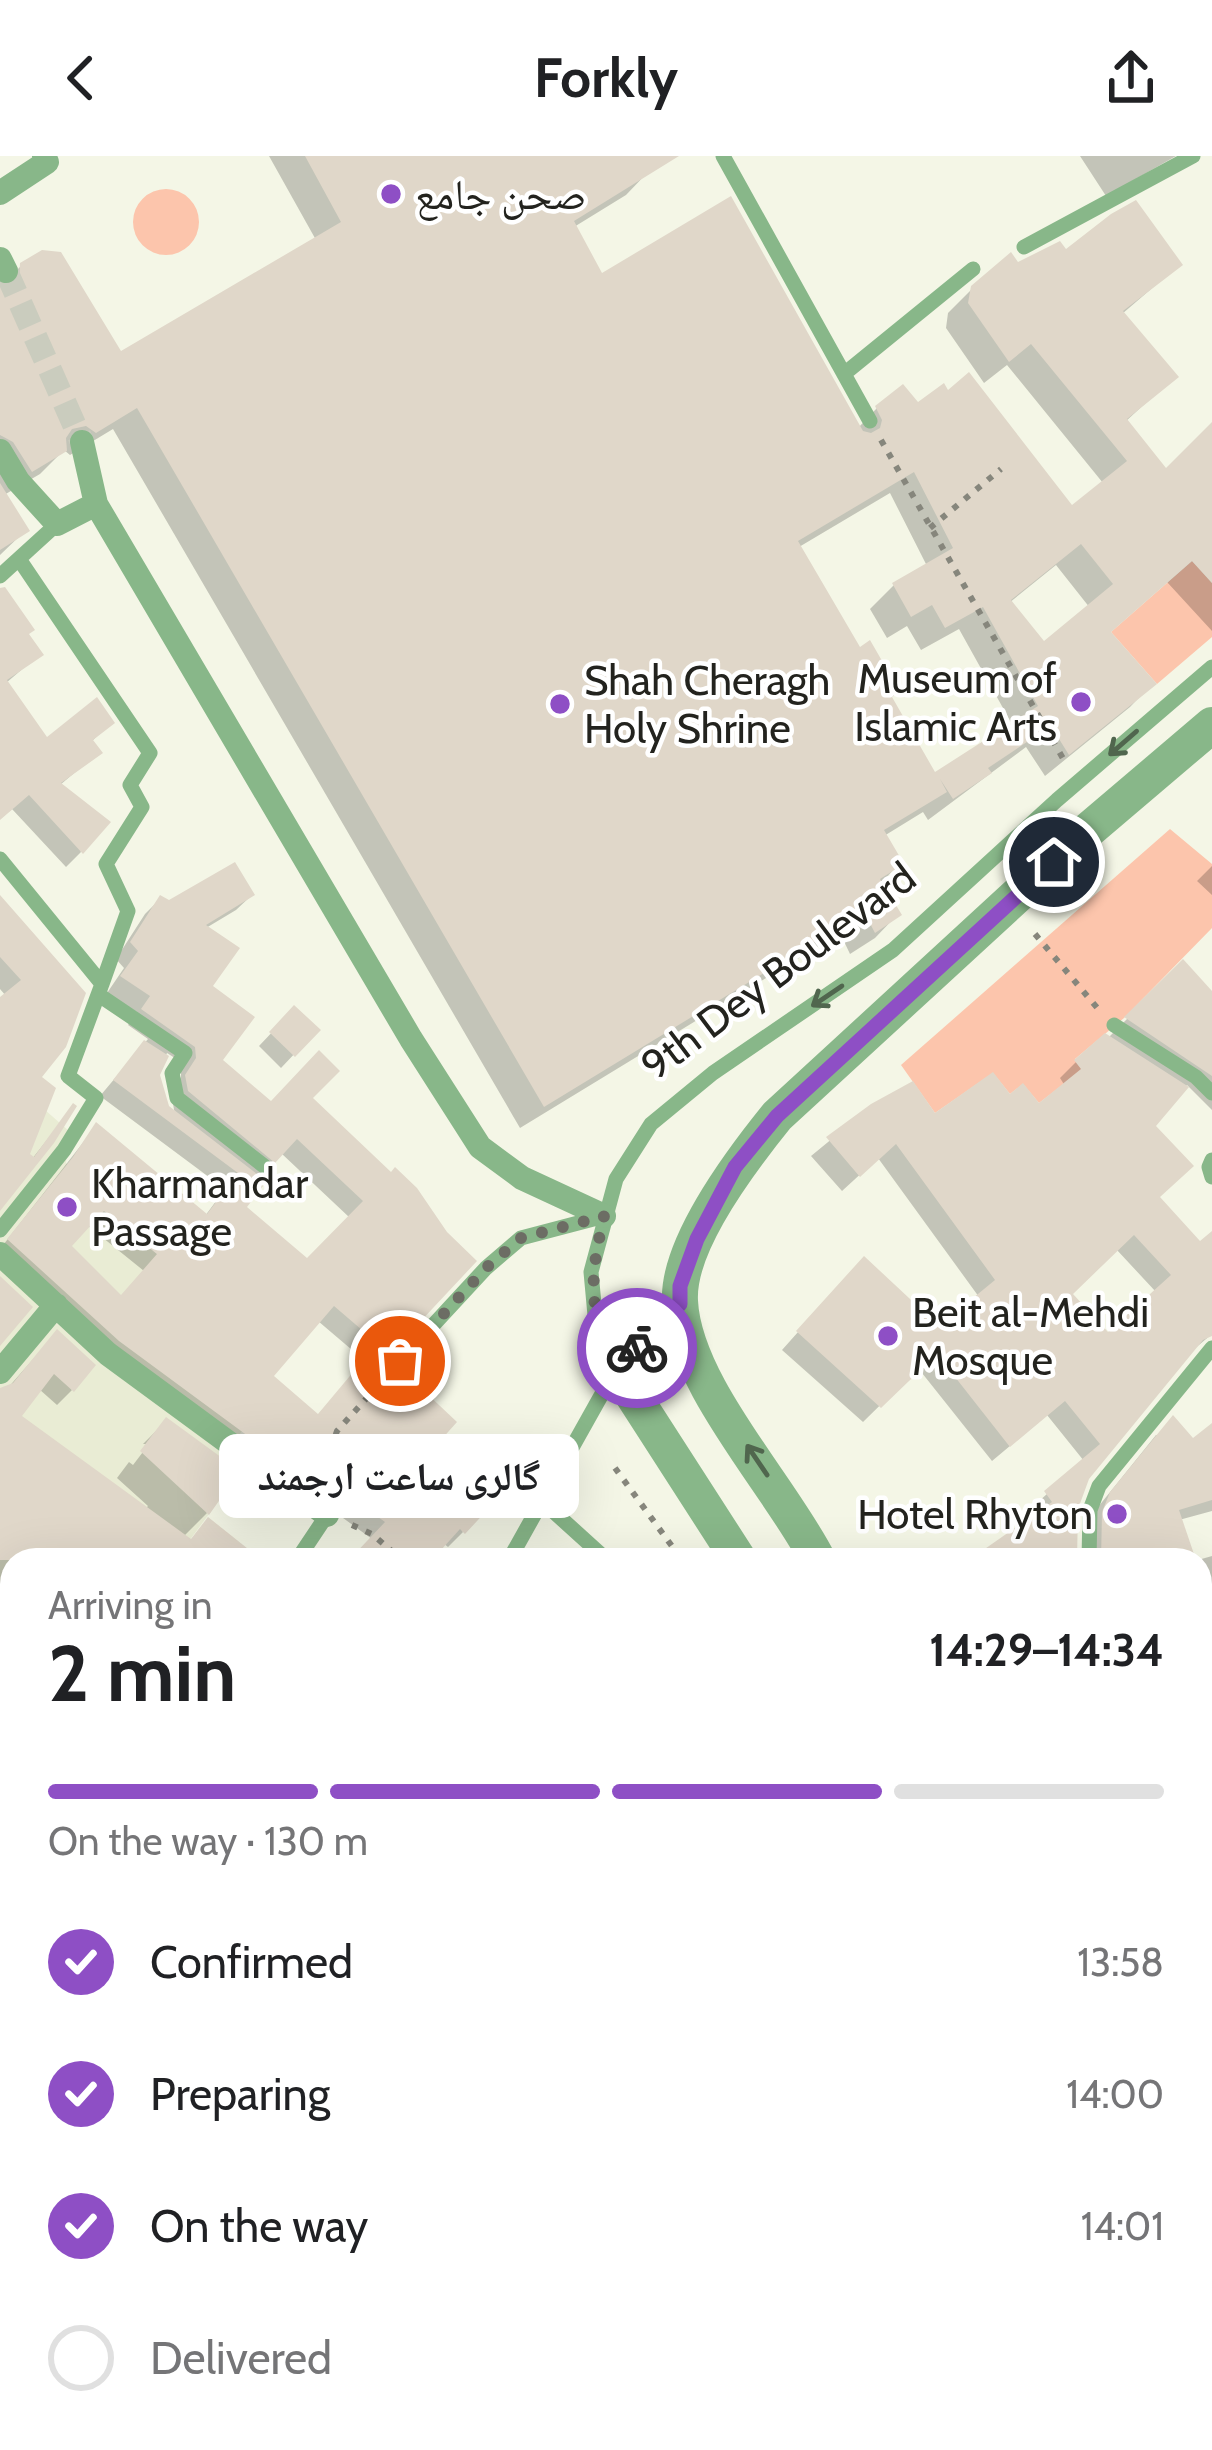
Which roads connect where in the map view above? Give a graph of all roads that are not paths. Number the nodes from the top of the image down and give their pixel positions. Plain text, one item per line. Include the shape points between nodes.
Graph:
1 (44, 156) edge
2 (723, 156) edge
3 (1193, 156) edge
4 (0, 193) edge
5 (1024, 247) dead end
6 (973, 269) dead end
7 (844, 374) junction
8 (870, 421) road end
9 (82, 442) tunnel mouth
10 (0, 451) edge
11 (96, 504) junction
12 (58, 524) junction
13 (20, 559) junction
14 (0, 576) edge
15 (1212, 667) edge
16 (1212, 724) edge
17 (0, 859) edge
18 (100, 990) junction
19 (1114, 1025) dead end
20 (1212, 1093) edge
21 (264, 1166) dead end
22 (604, 1216) junction
23 (0, 1230) edge
24 (0, 1254) edge
25 (680, 1304) junction
26 (56, 1305) junction
27 (1212, 1348) edge
28 (400, 1361) road end
29 (616, 1370) junction
30 (0, 1372) edge
31 (543, 1502) junction
32 (327, 1515) joint
33 (305, 1548) edge
34 (516, 1548) edge
35 (595, 1548) edge
36 (731, 1548) edge
37 (812, 1548) edge
38 (1089, 1548) edge

1 - 4 street via 47,162
2 - 7 lane
3 - 5 lane
6 - 7 lane
7 - 8 lane
9 - 11 street
10 - 12 street
11 - 12 street
11 - 22 street via 480,1147 521,1178
12 - 13 lane
13 - 14 lane
13 - 18 lane via 150,753 130,785 142,807 106,864 128,911
15 -> 22 lane, 9th Dey Boulevard via 893,950 651,1124 616,1178
16 - 25 street via 777,1116 735,1167 697,1239
17 - 18 lane
18 - 21 lane via 185,1053 172,1073 177,1098
18 - 23 lane via 68,1076 96,1098
19 - 20 lane
22 - 28 lane via 521,1238
22 - 29 lane, 9th Dey Boulevard via 591,1273 596,1326
24 - 26 street
25 - 29 street
37 -> 25 street via 714,1397
26 - 30 street
26 - 32 street via 108,1354
27 - 38 lane via 1099,1486
29 - 31 lane
29 - 36 street
31 - 34 lane
31 - 35 lane
32 - 33 lane

